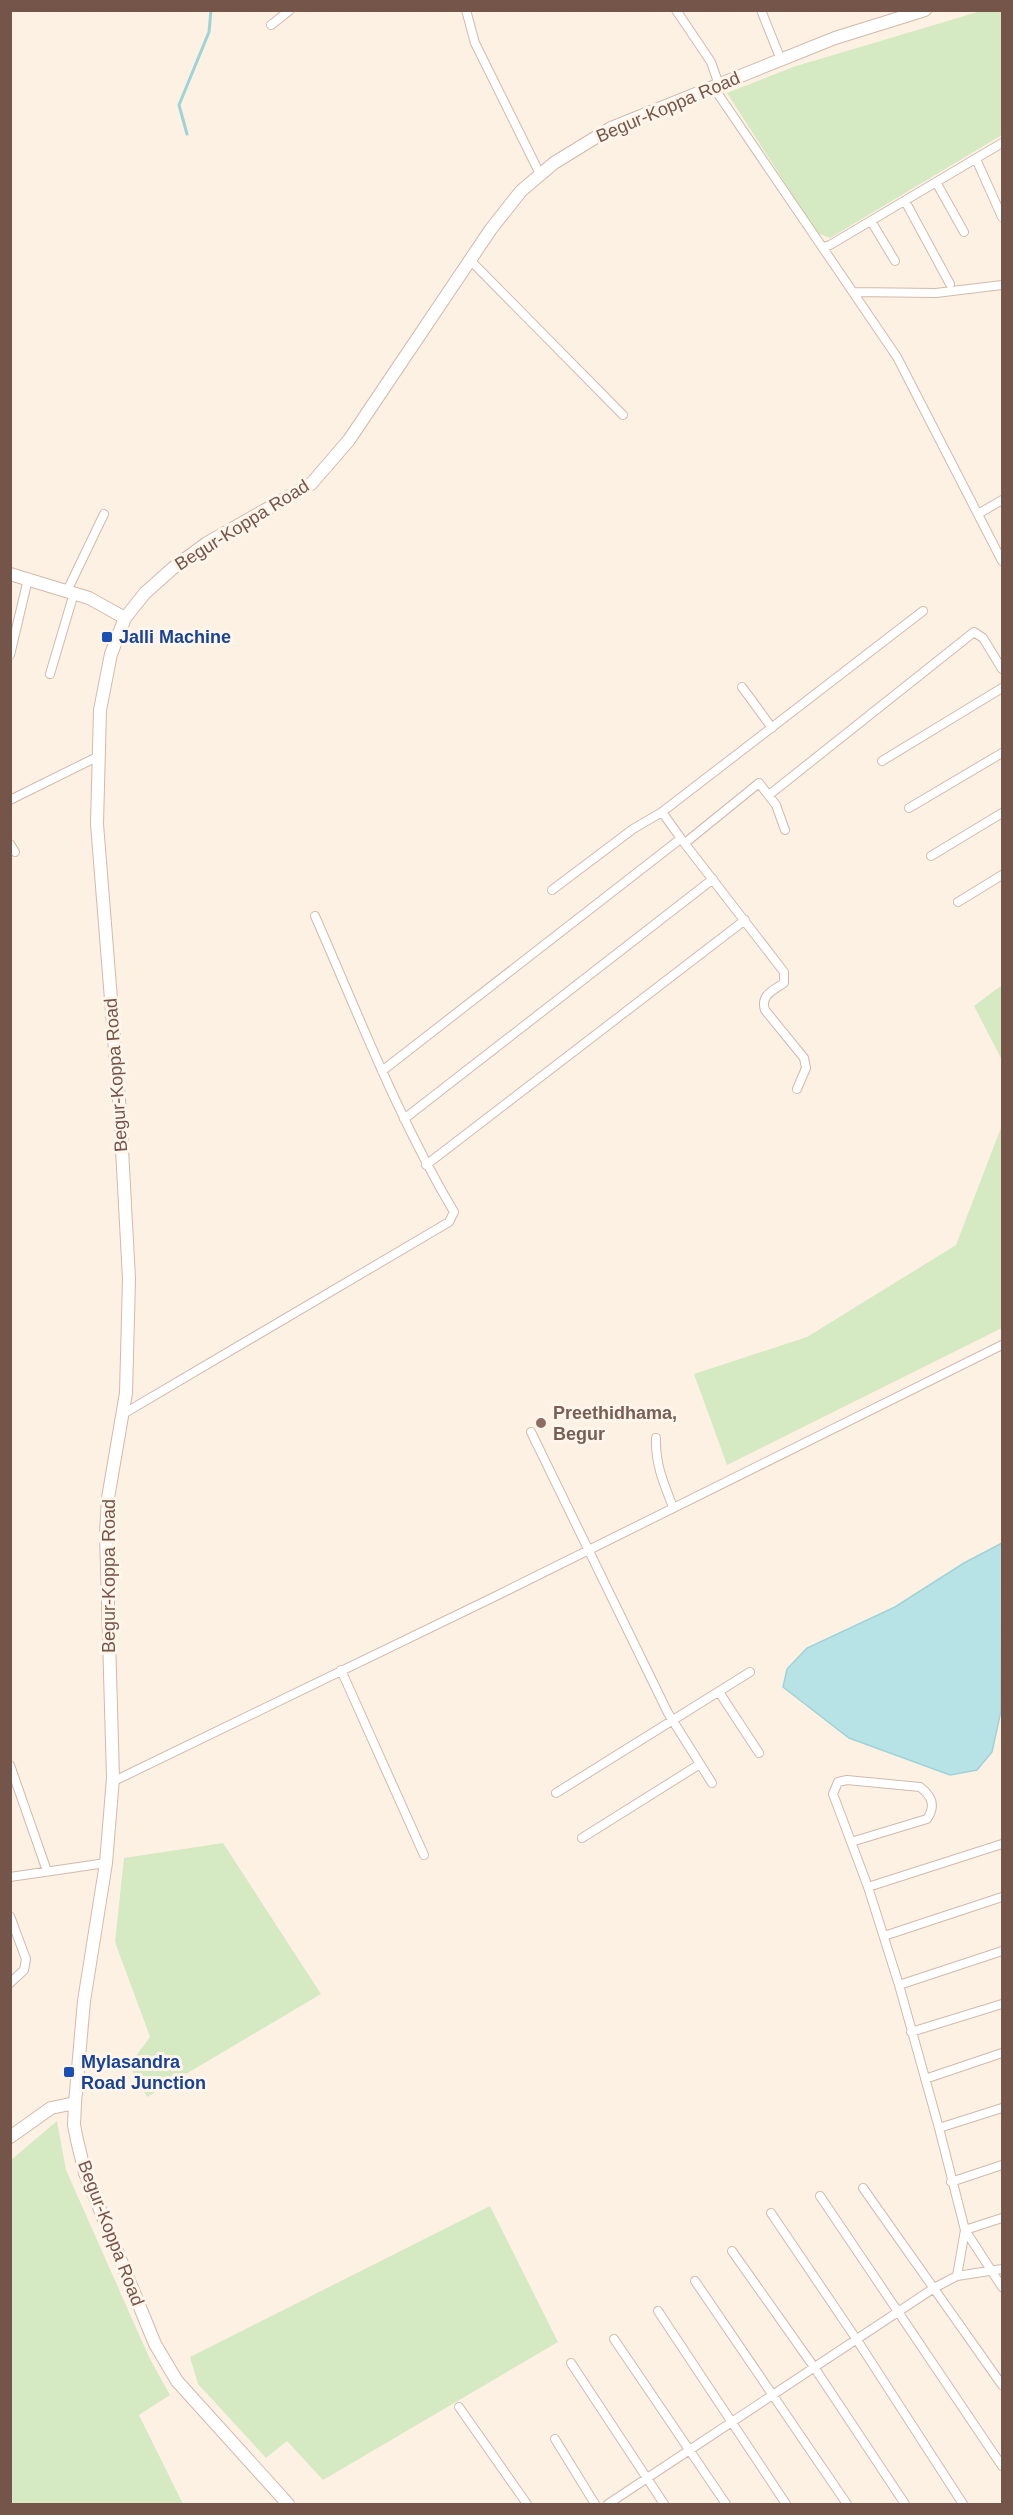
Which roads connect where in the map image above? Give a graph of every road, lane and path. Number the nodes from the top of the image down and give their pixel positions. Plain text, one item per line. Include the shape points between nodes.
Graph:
1 (290, 10) edge
2 (466, 10) edge
3 (676, 10) edge
4 (761, 10) edge
5 (925, 10) edge
6 (271, 25) dead end
7 (781, 60) junction
8 (716, 86) junction
9 (1002, 143) edge
10 (976, 159) junction
11 (540, 174) junction
12 (936, 182) junction
13 (905, 201) junction
14 (1002, 217) edge
15 (871, 221) junction
16 (964, 232) dead end
17 (823, 247) junction
18 (470, 260) junction
19 (895, 261) dead end
20 (950, 284) dead end
21 (1002, 285) edge
22 (853, 292) junction
23 (623, 416) dead end
24 (1002, 500) edge
25 (978, 513) junction
26 (104, 514) dead end
27 (1002, 561) edge
28 (10, 574) edge
29 (28, 579) junction
30 (71, 592) junction
31 (923, 611) dead end
32 (125, 618) junction
33 (10, 656) edge
34 (1002, 669) edge
35 (50, 674) dead end
36 (742, 687) dead end
37 (1002, 688) edge
38 (772, 728) junction
39 (1002, 753) edge
40 (99, 756) junction
41 (882, 761) dead end
42 (769, 795) junction
43 (10, 800) edge
44 (909, 808) dead end
45 (662, 812) junction
46 (1002, 813) edge
47 (785, 830) dead end
48 (684, 841) junction
49 (931, 856) dead end
50 (1002, 875) edge
51 (713, 879) junction
52 (552, 890) dead end
53 (958, 902) dead end
54 (315, 916) dead end
55 (745, 920) junction
56 (382, 1071) junction
57 (797, 1089) dead end
58 (404, 1119) junction
59 (426, 1165) junction
60 (1002, 1344) edge
61 (123, 1414) junction
62 (531, 1432) dead end
63 (656, 1438) dead end
64 (673, 1507) junction
65 (590, 1549) junction
66 (341, 1670) junction
67 (750, 1672) dead end
68 (719, 1692) junction
69 (672, 1722) junction
70 (759, 1754) dead end
71 (700, 1764) junction
72 (10, 1765) edge
73 (112, 1782) junction
74 (712, 1783) dead end
75 (556, 1793) dead end
76 (582, 1838) dead end
77 (851, 1842) junction
78 (1002, 1844) edge
79 (424, 1855) dead end
80 (106, 1863) junction
81 (47, 1871) junction
82 (10, 1877) edge
83 (868, 1887) junction
84 (1002, 1897) edge
85 (10, 1916) edge
86 (884, 1936) junction
87 (1002, 1951) edge
88 (10, 1983) edge
89 (899, 1985) junction
90 (1002, 2004) edge
91 (911, 2032) junction
92 (1002, 2053) edge
93 (925, 2079) junction
94 (75, 2103) junction
95 (1002, 2108) edge
96 (939, 2128) junction
97 (10, 2137) edge
98 (1002, 2165) edge
99 (951, 2182) junction
100 (863, 2188) dead end
101 (820, 2196) dead end
102 (771, 2213) dead end
103 (1002, 2218) edge
104 (965, 2230) junction
105 (732, 2251) dead end
106 (1002, 2269) edge
107 (992, 2272) junction
108 (957, 2276) junction
109 (696, 2281) dead end
110 (934, 2288) junction
111 (1002, 2288) edge
112 (658, 2311) dead end
113 (898, 2314) junction
114 (614, 2338) dead end
115 (857, 2340) junction
116 (571, 2363) dead end
117 (814, 2367) junction
118 (1002, 2385) edge
119 (772, 2396) junction
120 (459, 2407) dead end
121 (731, 2423) junction
122 (555, 2439) dead end
123 (690, 2451) junction
124 (1002, 2466) edge
125 (647, 2480) junction
126 (288, 2505) edge
127 (527, 2505) edge
128 (595, 2505) edge
129 (608, 2505) edge
130 (664, 2505) edge
131 (726, 2505) edge
132 (786, 2505) edge
133 (847, 2505) edge
134 (905, 2505) edge
135 (963, 2505) edge

1 - 6 street
2 - 11 street via 475,43
3 - 8 street via 711,62
4 - 7 street
5 - 7 main road, Begur-Koppa Road
7 - 8 main road, Begur-Koppa Road
8 - 11 main road, Begur-Koppa Road via 611,128
8 - 17 street
9 - 10 street
10 - 12 street
10 - 14 street
11 - 18 main road, Begur-Koppa Road via 521,191
12 - 13 street
12 - 16 street
13 - 15 street
13 - 20 street
15 - 17 street
15 - 19 street
17 - 22 street
18 - 23 street
18 - 32 main road, Begur-Koppa Road via 349,440 311,484 172,568
21 - 22 street via 936,293
22 - 25 street via 897,357
24 - 25 street
25 - 27 street
26 - 30 street
28 - 29 main road
29 - 30 main road
29 - 33 street
30 - 32 main road
30 - 35 street
31 - 38 street
32 - 40 main road, Begur-Koppa Road via 104,680
34 - 42 street via 983,638 974,632
36 - 38 street
37 - 41 street
38 - 45 street
39 - 44 street
40 - 43 street
40 - 61 main road, Begur-Koppa Road via 97,824 129,1278
42 - 47 street
42 - 48 street via 759,783
45 - 48 street
45 - 52 street
46 - 49 street
48 - 51 street
48 - 56 street via 679,840
50 - 53 street
51 - 55 street
51 - 58 street
54 - 56 street
55 - 57 street via 784,972 784,983 765,996 763,1004 804,1058 806,1068
55 - 59 street
56 - 58 street
58 - 59 street
59 - 61 street via 454,1212 449,1222
60 - 64 street
61 - 73 main road, Begur-Koppa Road via 105,1533
62 - 65 street
63 - 64 street via 657,1463
64 - 65 street
65 - 66 street
65 - 69 street
66 - 73 street
66 - 79 street
67 - 68 street
68 - 69 street
68 - 70 street
69 - 71 street
69 - 75 street
71 - 74 street
71 - 76 street
72 - 81 street
73 - 80 main road, Begur-Koppa Road
77 - 77 street via 833,1794 838,1782 920,1787 928,1793 933,1803 927,1819
77 - 83 street
78 - 83 street
80 - 81 street
80 - 94 main road, Begur-Koppa Road via 84,2001
81 - 82 street
83 - 86 street
84 - 86 street
85 - 88 street via 26,1959 24,1970
86 - 89 street
87 - 89 street
89 - 91 street
90 - 91 street
91 - 93 street
92 - 93 street
93 - 96 street
94 - 97 main road via 51,2108
94 - 126 main road, Begur-Koppa Road via 74,2125 85,2173 155,2344 177,2381
95 - 96 street
96 - 99 street
98 - 99 street
99 - 104 street
100 - 110 street
101 - 113 street
102 - 115 street
103 - 104 street
104 - 107 street
104 - 108 street
105 - 117 street
106 - 107 street
107 - 108 street
107 - 111 street
108 - 110 street
109 - 119 street
110 - 113 street
110 - 118 street
112 - 121 street
113 - 115 street
113 - 124 street
114 - 123 street
115 - 117 street
115 - 135 street
116 - 125 street
117 - 119 street
117 - 134 street
119 - 121 street
119 - 133 street
120 - 127 street
121 - 123 street
121 - 132 street
122 - 128 street
123 - 125 street
123 - 131 street
125 - 129 street
125 - 130 street

